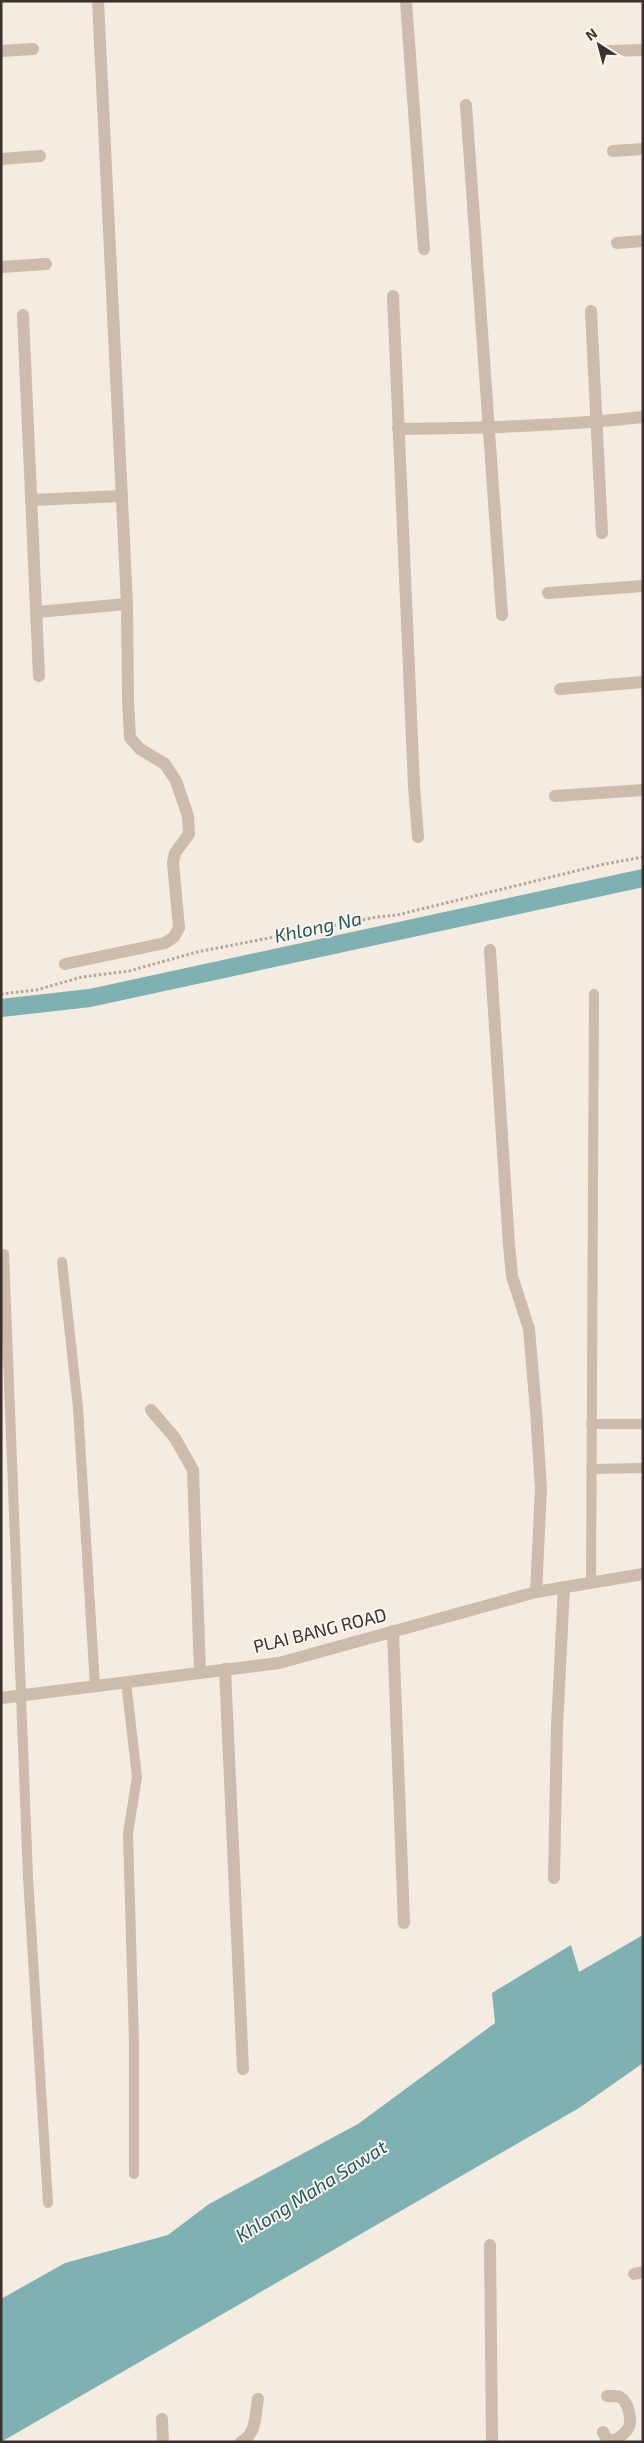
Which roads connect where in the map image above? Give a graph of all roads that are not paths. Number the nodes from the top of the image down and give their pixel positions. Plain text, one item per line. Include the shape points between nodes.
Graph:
1 (98, 1) edge
2 (406, 1) edge
3 (33, 48) dead end
4 (643, 50) edge
5 (1, 51) edge
6 (609, 51) dead end
7 (466, 105) dead end
8 (643, 149) edge
9 (613, 151) dead end
10 (40, 156) dead end
11 (1, 159) edge
12 (643, 241) edge
13 (617, 243) dead end
14 (424, 249) dead end
15 (46, 264) dead end
16 (1, 267) edge
17 (393, 296) dead end
18 (591, 311) dead end
19 (23, 315) dead end
20 (643, 417) edge
21 (598, 422) junction
22 (488, 428) junction
23 (398, 429) junction
24 (122, 496) junction
25 (31, 500) junction
26 (602, 533) dead end
27 (643, 586) edge
28 (548, 593) dead end
29 (127, 604) junction
30 (37, 612) junction
31 (502, 615) dead end
32 (40, 676) dead end
33 (643, 682) edge
34 (560, 689) dead end
35 (643, 790) edge
36 (555, 796) dead end
37 (418, 837) dead end
38 (490, 950) dead end
39 (65, 964) dead end
40 (594, 994) dead end
41 (4, 1254) dead end
42 (62, 1262) dead end
43 (152, 1410) dead end
44 (591, 1424) junction
45 (643, 1424) edge
46 (590, 1468) junction
47 (643, 1468) edge
48 (643, 1574) edge
49 (591, 1582) junction
50 (564, 1587) junction
51 (536, 1592) junction
52 (393, 1632) junction
53 (225, 1669) junction
54 (200, 1673) junction
55 (126, 1682) junction
56 (96, 1686) junction
57 (20, 1696) junction
58 (1, 1698) edge
59 (554, 1878) dead end
60 (404, 1922) dead end
61 (243, 2069) dead end
62 (134, 2174) dead end
63 (48, 2203) dead end
64 (490, 2245) dead end
65 (607, 2396) dead end
66 (258, 2399) dead end
67 (162, 2420) dead end
68 (603, 2432) dead end
69 (614, 2441) edge
70 (163, 2442) edge
71 (241, 2442) edge
72 (492, 2442) edge

1 - 24 street
2 - 14 street
3 - 5 street
4 - 6 street
7 - 22 street
8 - 9 street
10 - 11 street
12 - 13 street
15 - 16 street
17 - 23 street
18 - 21 street
19 - 25 street
20 - 21 street
21 - 22 street
21 - 26 street
22 - 23 street
22 - 31 street
23 - 37 street
24 - 25 street
24 - 29 street
25 - 30 street
27 - 28 street
29 - 30 street
29 - 39 street via 130,738 140,749 165,764 176,781 188,816 189,834 175,853 173,862 179,928 174,937 164,943
30 - 32 street
33 - 34 street
35 - 36 street
38 - 51 street via 500,1080 503,1180 512,1276 529,1329 536,1412 541,1489
40 - 44 lane
41 - 57 lane
42 - 56 lane via 78,1408
43 - 54 street via 175,1438 193,1470
44 - 45 lane
44 - 46 lane
46 - 47 lane
46 - 49 lane
48 - 49 street, PLAI BANG ROAD
49 - 50 street, PLAI BANG ROAD
50 - 51 street, PLAI BANG ROAD
50 - 59 street
51 - 52 street, PLAI BANG ROAD
52 - 53 street, PLAI BANG ROAD via 279,1663
52 - 60 street
53 - 54 street, PLAI BANG ROAD
53 - 61 street
54 - 55 street, PLAI BANG ROAD
55 - 56 street, PLAI BANG ROAD
55 - 62 lane via 137,1777 128,1833
56 - 57 street, PLAI BANG ROAD
57 - 58 street, PLAI BANG ROAD
57 - 63 lane
64 - 72 street
65 - 69 street via 619,2397 625,2402 630,2415 627,2430
66 - 71 street via 253,2428 248,2438
67 - 70 street
68 - 69 street via 606,2438

